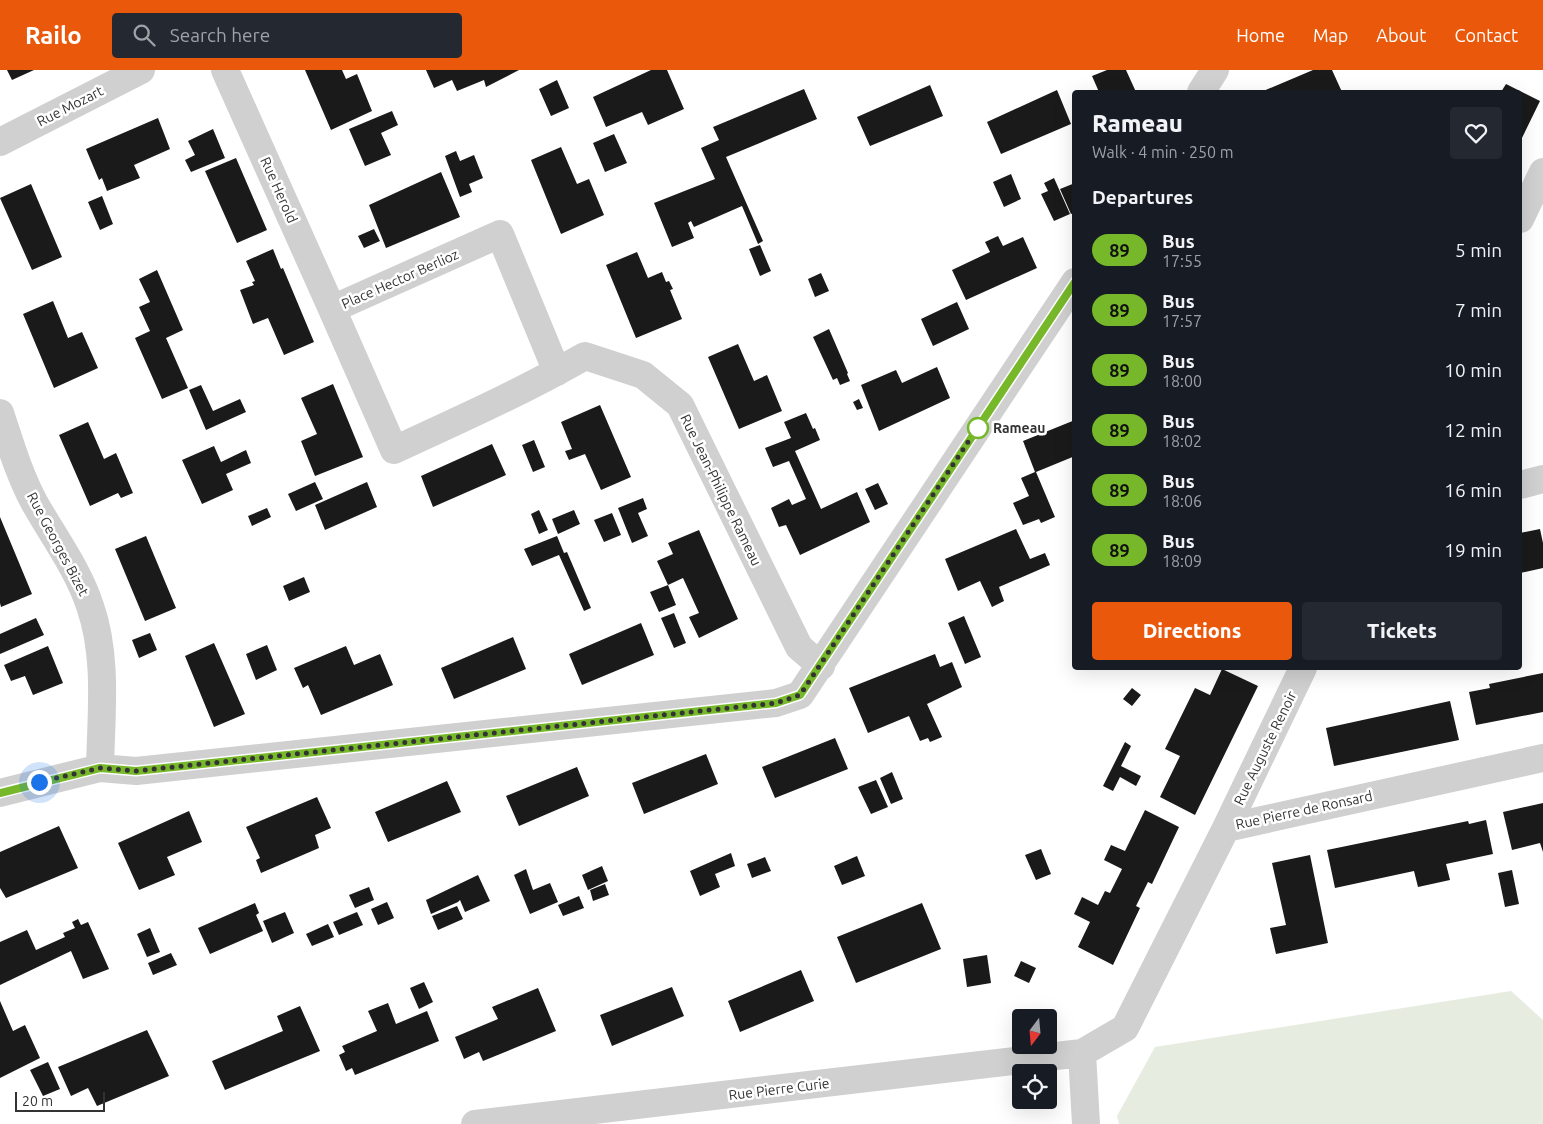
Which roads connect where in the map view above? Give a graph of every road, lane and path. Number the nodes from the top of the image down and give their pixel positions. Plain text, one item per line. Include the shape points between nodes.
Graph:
1 (141, 70) edge
2 (225, 70) edge
3 (1214, 70) edge
4 (1201, 90) edge
5 (0, 142) edge
6 (1543, 172) edge
7 (1522, 215) edge
8 (1072, 287) edge
9 (332, 309) junction
10 (557, 372) junction
11 (0, 413) edge
12 (1543, 479) edge
13 (1522, 484) edge
14 (822, 666) junction
15 (1302, 670) edge
16 (1543, 758) edge
17 (100, 768) junction
18 (0, 792) edge
19 (1226, 828) junction
20 (1125, 1028) joint
21 (1082, 1053) junction
22 (475, 1124) edge
23 (1086, 1124) edge

1 - 5 street, Rue Mozart
2 - 9 street, Rue Herold
3 - 4 street
6 - 7 street
8 - 14 street
9 - 10 street, Place Hector Berlioz via 500,234
9 - 10 street, Place Hector Berlioz via 394,450 514,396
10 - 14 street, Rue Jean-Philippe Rameau via 585,356 643,375 680,405 798,647
11 - 17 street, Rue Georges Bizet via 33,500 78,576 95,622 100,664
12 - 13 street
14 - 17 street via 800,695 776,703 136,771
15 - 19 street, Rue Auguste Renoir
16 - 19 street, Rue Pierre de Ronsard
17 - 18 street
19 - 20 street, Rue Pierre de Ronsard
20 - 21 street, Rue Pierre Curie
21 - 22 street, Rue Pierre Curie
21 - 23 street

